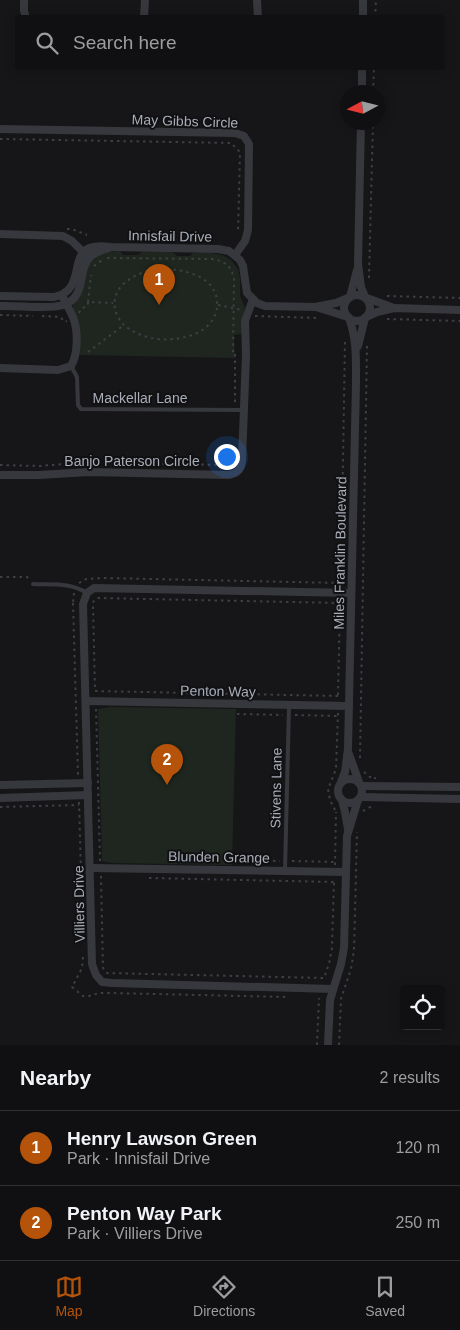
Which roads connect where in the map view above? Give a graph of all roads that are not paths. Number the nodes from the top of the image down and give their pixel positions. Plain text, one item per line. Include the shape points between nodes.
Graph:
1 (24, 0) edge
2 (146, 0) edge
3 (258, 0) edge
4 (364, 0) edge
5 (25, 15) edge
6 (144, 15) edge
7 (258, 15) edge
8 (363, 15) edge
9 (362, 70) edge
10 (362, 85) edge
11 (0, 129) edge
12 (361, 130) edge
13 (0, 234) edge
14 (86, 255) junction
15 (235, 255) junction
16 (358, 264) junction
17 (62, 295) junction
18 (0, 296) edge
19 (349, 298) junction
20 (366, 298) junction
21 (252, 299) junction
22 (66, 304) junction
23 (0, 306) edge
24 (315, 307) junction
25 (394, 308) junction
26 (460, 310) edge
27 (349, 317) junction
28 (366, 317) junction
29 (356, 358) junction
30 (71, 366) junction
31 (0, 368) edge
32 (244, 410) junction
33 (0, 474) edge
34 (33, 584) road end
35 (87, 593) junction
36 (351, 593) junction
37 (86, 701) junction
38 (289, 705) junction
39 (349, 706) junction
40 (348, 749) junction
41 (88, 779) junction
42 (341, 782) junction
43 (360, 784) junction
44 (0, 785) edge
45 (460, 787) edge
46 (88, 795) junction
47 (0, 798) edge
48 (360, 799) junction
49 (460, 799) edge
50 (342, 800) junction
51 (348, 831) junction
52 (91, 868) junction
53 (285, 871) junction
54 (346, 872) junction
55 (332, 989) junction
56 (328, 1045) edge

1 - 5 street
2 - 6 street
3 - 7 street
4 - 8 street
9 - 10 street
11 - 15 street, May Gibbs Circle via 235,133 244,136 249,144 248,230
12 - 16 street
13 - 14 street via 63,236
14 - 15 street, Innisfail Drive via 96,246 218,249
14 - 17 street via 78,261 74,282
14 - 22 street via 82,283 73,299
15 - 21 street via 243,266
16 - 19 street
16 - 20 street
17 - 18 street
17 - 22 street
19 - 20 street via 357,295
19 - 24 street
19 - 27 street via 344,308
20 - 25 street
20 - 28 street via 370,308
21 - 24 street via 265,306
21 - 32 street, Banjo Paterson Circle via 246,321
22 - 23 street
22 - 30 street via 76,326 76,352
24 - 27 street
25 - 26 street
25 - 28 street
27 - 28 street via 357,321
27 - 29 street, Miles Franklin Boulevard
28 - 29 street, Miles Franklin Boulevard
29 - 36 street, Miles Franklin Boulevard
30 - 31 street via 58,370
30 - 32 lane, Mackellar Lane via 77,377 80,409
32 - 33 street, Banjo Paterson Circle via 242,467 235,474
34 - 35 lane via 72,585
35 - 36 street via 94,588
35 - 37 street, Villiers Drive via 83,604
36 - 39 street, Miles Franklin Boulevard
37 - 38 street, Penton Way
37 - 41 street, Villiers Drive
38 - 39 street, Penton Way
38 - 53 lane, Stivens Lane
39 - 40 street, Miles Franklin Boulevard
40 - 42 street, Miles Franklin Boulevard
40 - 43 street, Miles Franklin Boulevard
41 - 44 street via 78,783
41 - 46 street, Villiers Drive
42 - 43 street via 348,779
42 - 50 street via 338,789
43 - 45 street
43 - 48 street
46 - 47 street
46 - 52 street, Villiers Drive
48 - 49 street
48 - 50 street via 348,803
48 - 51 street
50 - 51 street
51 - 54 street
52 - 53 street, Blunden Grange
52 - 55 street, Villiers Drive via 92,964 102,982
53 - 54 street, Blunden Grange
54 - 55 street via 344,948
55 - 56 street

